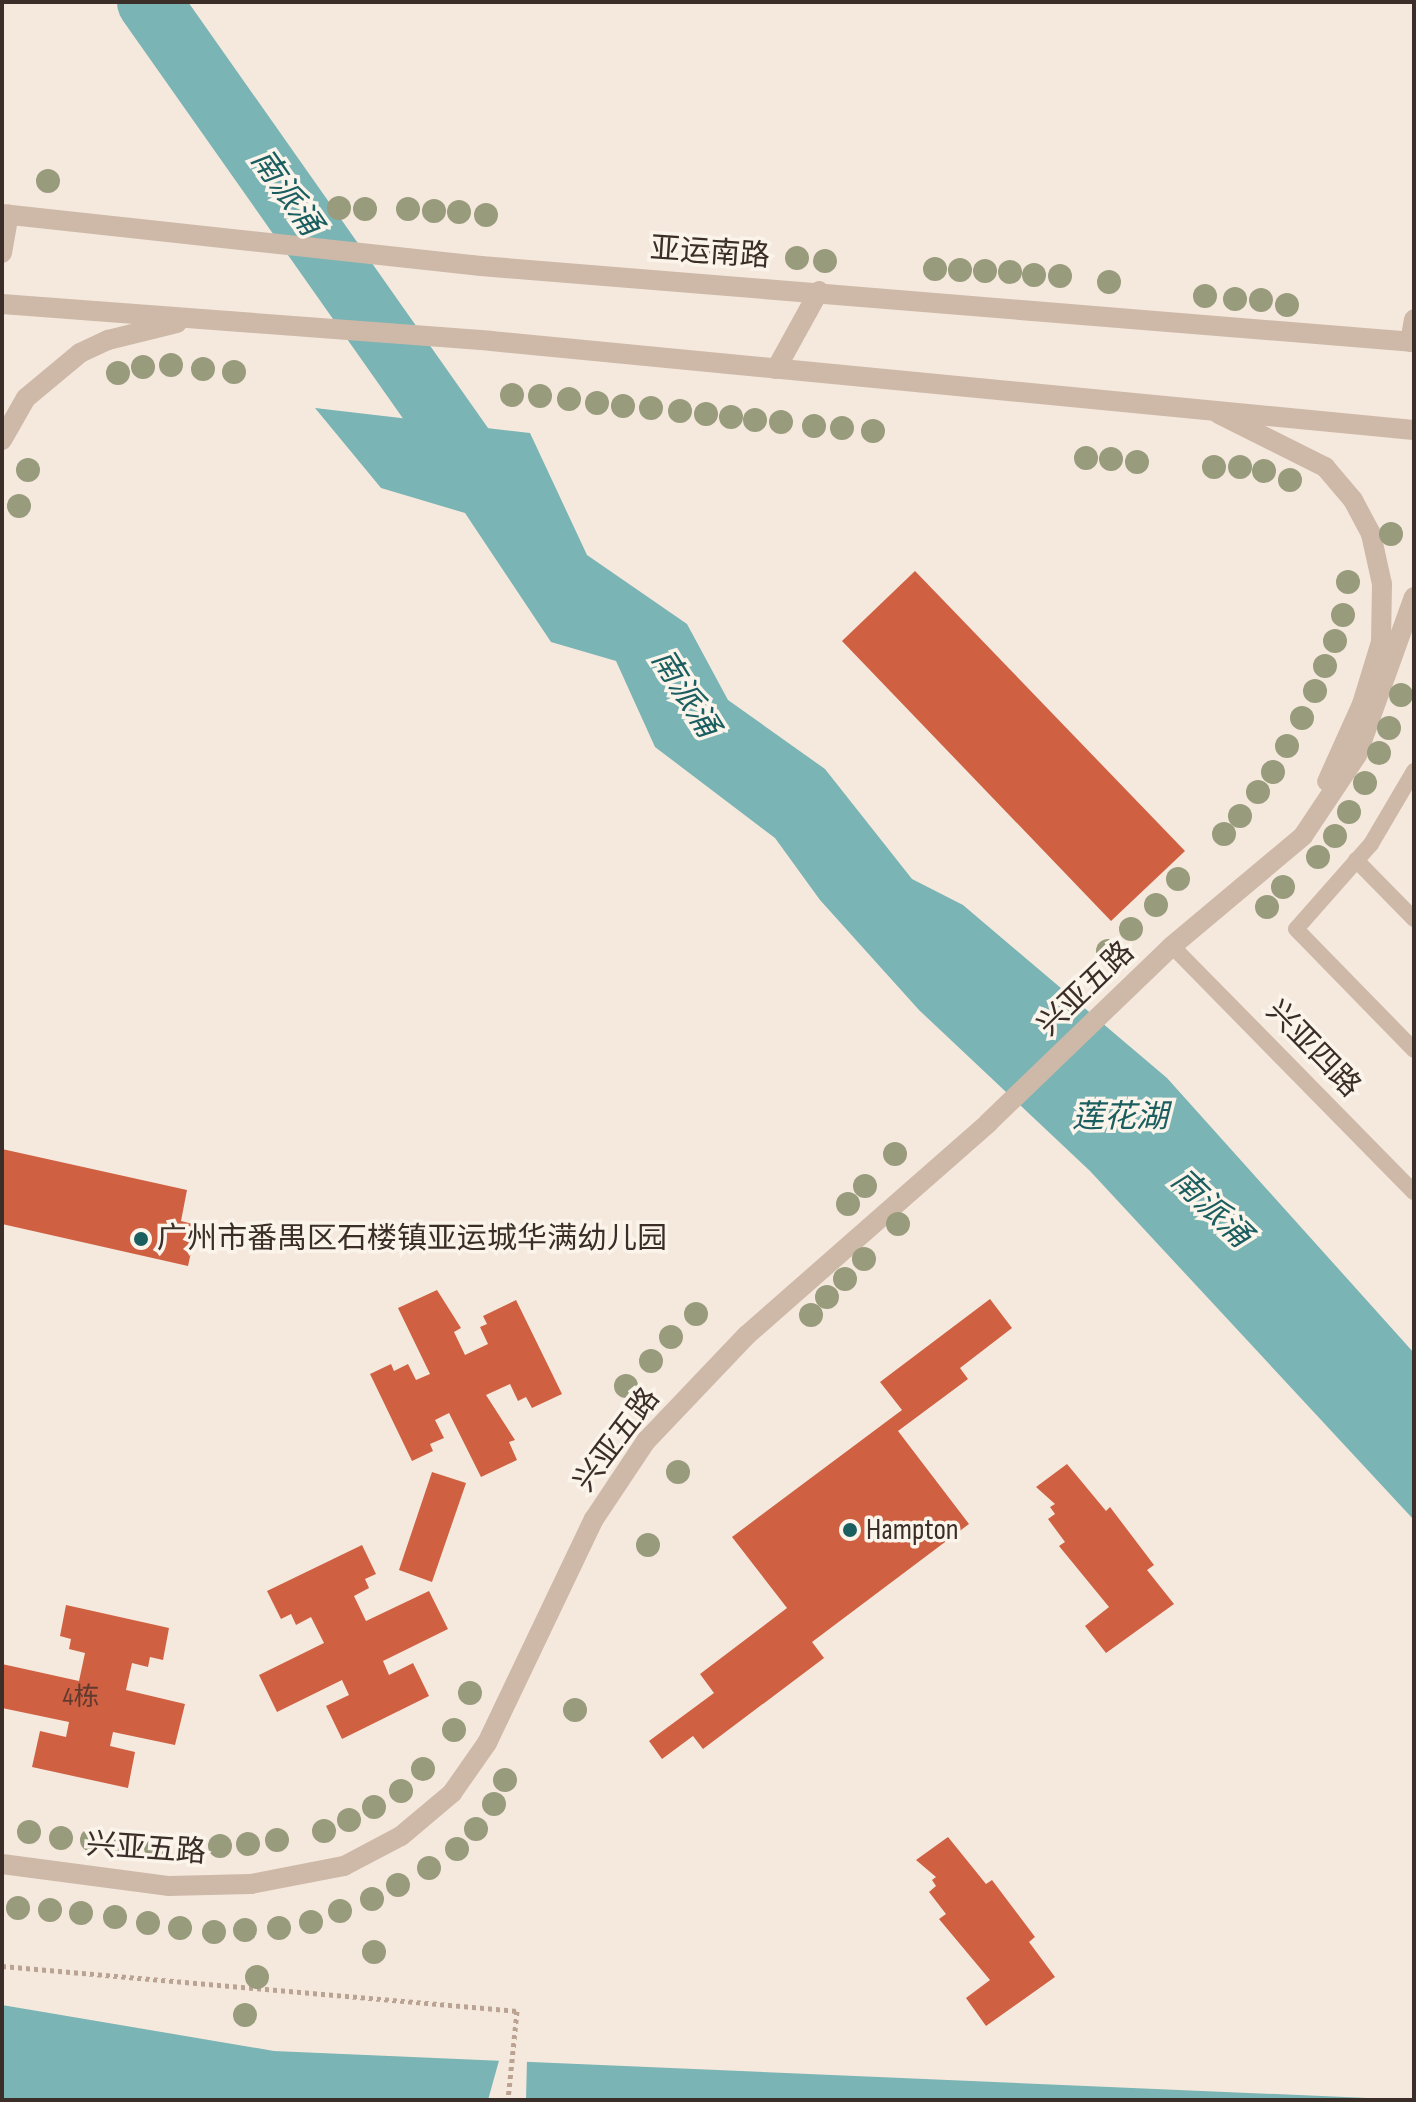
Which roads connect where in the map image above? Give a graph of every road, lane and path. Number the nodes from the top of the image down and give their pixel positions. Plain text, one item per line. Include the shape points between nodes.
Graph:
1 (6, 215) edge
2 (2, 253) edge
3 (819, 291) junction
4 (2, 304) edge
5 (201, 318) junction
6 (1414, 319) edge
7 (1412, 342) edge
8 (776, 369) junction
9 (1212, 410) junction
10 (1414, 430) edge
11 (2, 440) edge
12 (1414, 597) edge
13 (1408, 639) edge
14 (1413, 776) edge
15 (1303, 836) junction
16 (1356, 860) junction
17 (1414, 919) edge
18 (1172, 946) junction
19 (1414, 1050) edge
20 (1414, 1192) edge
21 (2, 1864) edge
22 (2, 1966) edge
23 (508, 2100) edge

1 - 2 street
1 - 3 street, 亚运南路 via 481,266
3 - 7 street, 亚运南路
3 - 8 street
4 - 5 street
5 - 8 street
5 - 11 street via 108,340 80,353 26,398
6 - 7 street
8 - 9 street
9 - 10 street
9 - 15 street, 兴亚五路 via 1325,467 1353,500 1371,534 1382,584 1381,642 1362,704
12 - 13 street, 兴亚五路
13 - 15 street, 兴亚五路 via 1357,755
14 - 16 lane
15 - 18 street, 兴亚五路
16 - 17 lane
16 - 19 lane via 1296,929
18 - 20 lane, 兴亚四路
18 - 21 street, 兴亚五路 via 988,1123 747,1335 646,1441 594,1519 487,1743 452,1793 401,1836 344,1866 251,1884 168,1886
22 - 23 path via 517,2011

